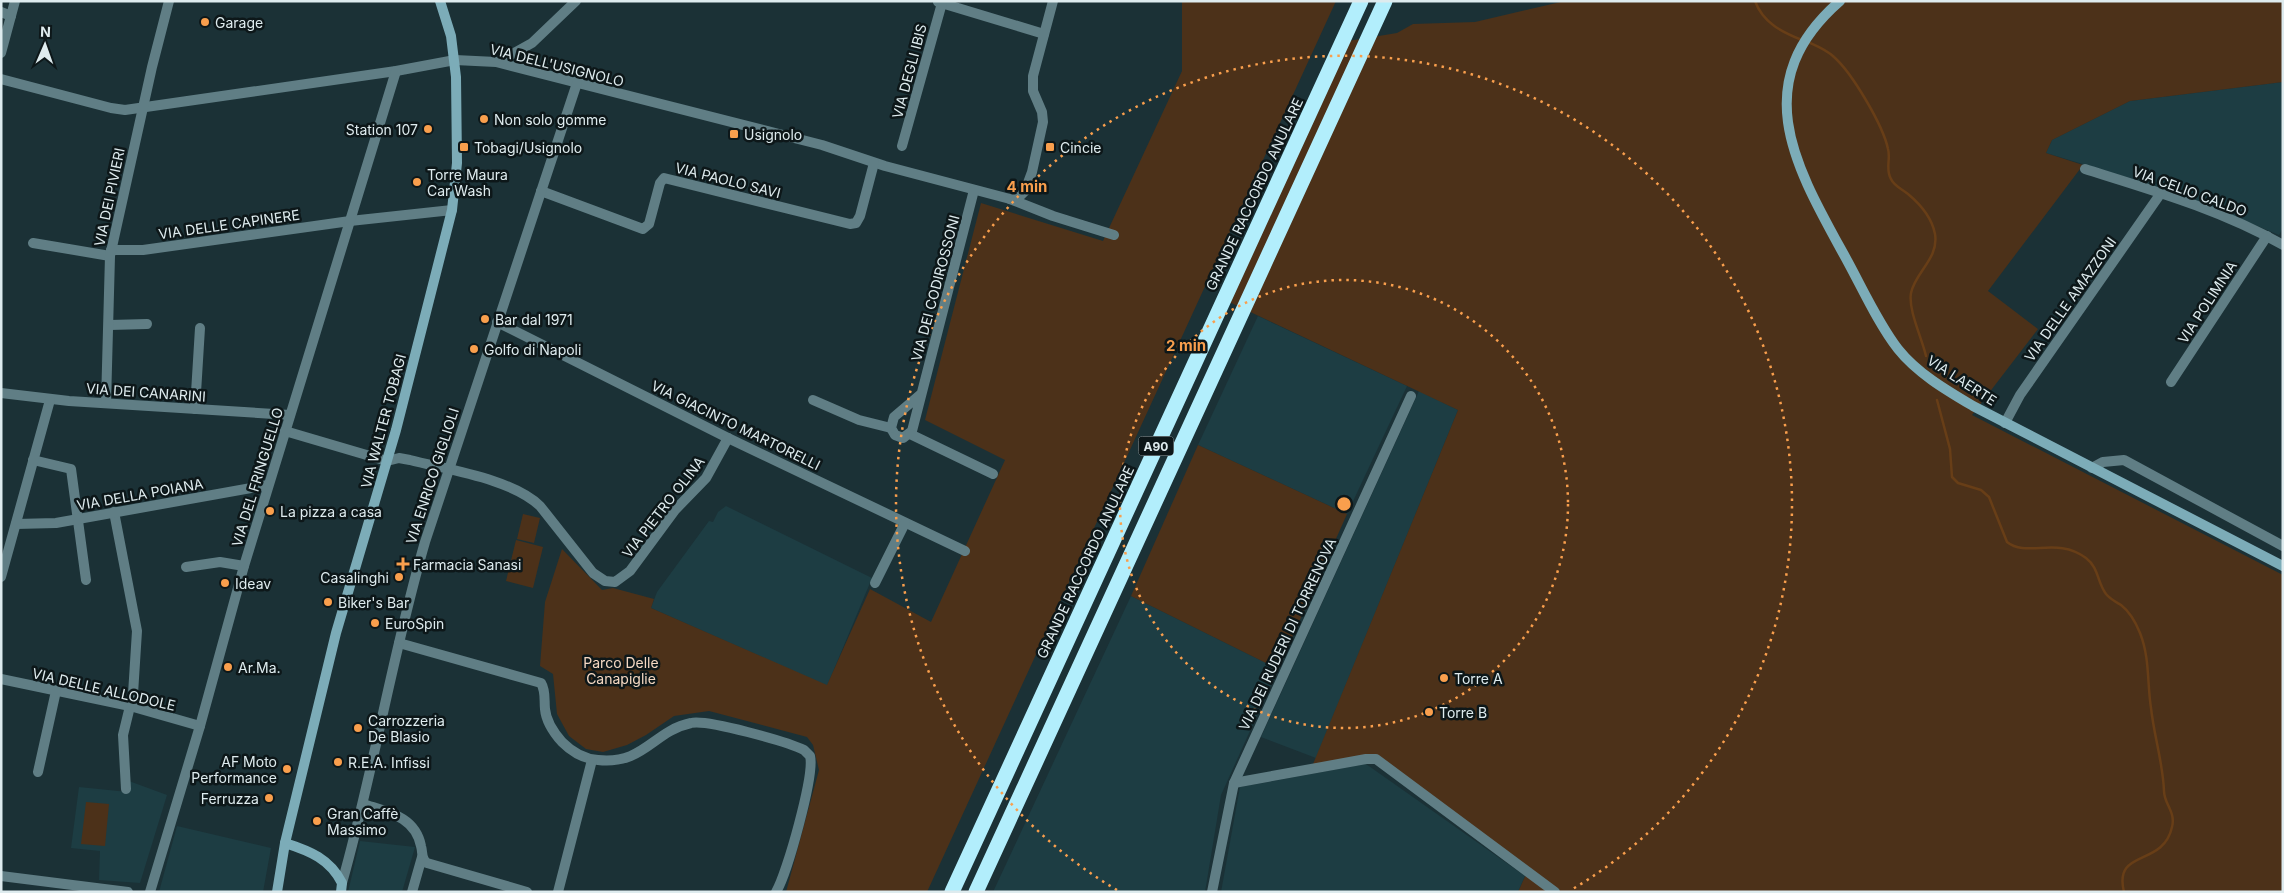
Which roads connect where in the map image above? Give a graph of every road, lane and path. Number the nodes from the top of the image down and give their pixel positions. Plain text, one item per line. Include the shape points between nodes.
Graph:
1 (15, 1) edge
2 (169, 1) edge
3 (440, 1) edge
4 (576, 1) edge
5 (1053, 1) edge
6 (1361, 1) edge
7 (1384, 1) edge
8 (1840, 1) edge
9 (939, 2) edge
10 (6, 14) edge
11 (1044, 34) junction
12 (3, 37) edge
13 (1, 53) edge
14 (455, 60) junction
15 (498, 62) junction
16 (396, 71) junction
17 (1, 79) edge
18 (577, 83) junction
19 (143, 108) junction
20 (902, 146) dead end
21 (874, 163) junction
22 (2085, 169) dead end
23 (974, 190) junction
24 (541, 191) junction
25 (2160, 193) junction
26 (1010, 199) junction
27 (452, 210) junction
28 (350, 221) junction
29 (1114, 235) dead end
30 (2267, 236) junction
31 (33, 243) dead end
32 (2282, 243) edge
33 (111, 253) junction
34 (497, 322) junction
35 (147, 324) dead end
36 (110, 325) junction
37 (200, 328) dead end
38 (2171, 382) dead end
39 (1, 393) edge
40 (921, 394) junction
41 (1411, 396) dead end
42 (50, 400) junction
43 (813, 400) dead end
44 (106, 403) junction
45 (195, 409) junction
46 (290, 416) junction
47 (2005, 423) junction
48 (891, 428) junction
49 (285, 432) junction
50 (910, 434) junction
51 (728, 438) junction
52 (34, 460) junction
53 (387, 460) junction
54 (2092, 468) junction
55 (448, 470) junction
56 (993, 474) dead end
57 (268, 485) junction
58 (114, 512) junction
59 (76, 519) junction
60 (906, 522) junction
61 (16, 524) junction
62 (2283, 546) edge
63 (965, 551) dead end
64 (244, 566) junction
65 (2283, 566) edge
66 (186, 567) dead end
67 (1, 577) edge
68 (86, 580) dead end
69 (875, 583) dead end
70 (399, 644) junction
71 (1, 679) edge
72 (56, 691) junction
73 (130, 706) junction
74 (200, 726) junction
75 (592, 760) junction
76 (38, 772) dead end
77 (1234, 783) junction
78 (126, 788) dead end
79 (363, 804) junction
80 (285, 843) junction
81 (422, 857) junction
82 (1, 876) edge
83 (342, 887) edge
84 (128, 892) edge
85 (150, 892) edge
86 (277, 892) edge
87 (412, 892) edge
88 (527, 892) edge
89 (558, 892) edge
90 (776, 892) edge
91 (952, 892) edge
92 (976, 892) edge
93 (1212, 892) edge
94 (1555, 892) edge

1 - 10 street
2 - 19 street, VIA DEI PIVIERI
3 - 14 street, VIA WALTER TOBAGI
4 - 15 street via 532,43
5 - 11 street
6 - 91 highway, GRANDE RACCORDO ANULARE / A90
7 - 92 highway, A90
8 - 47 street, VIA LAERTE via 1815,27 1798,54 1790,78 1788,125 1793,152 1817,204 1887,332 1905,357 1927,376
9 - 11 street
9 - 20 street, VIA DEGLI IBIS
10 - 12 street
11 - 26 street via 1033,81 1034,95 1043,120 1038,149 1024,191
12 - 13 street
14 - 15 street, VIA DELL'USIGNOLO
14 - 16 street, VIA DELL'USIGNOLO
14 - 27 street, VIA WALTER TOBAGI via 457,140
15 - 18 street, VIA DELL'USIGNOLO
16 - 19 street, VIA DELL'USIGNOLO
16 - 28 street, VIA DEL FRINGUELLO
17 - 19 street, VIA DELL'USIGNOLO via 111,108
18 - 21 street, VIA DELL'USIGNOLO via 806,141
18 - 24 street, VIA ENRICO GIGLIOLI
19 - 33 street, VIA DEI PIVIERI
21 - 23 street, VIA DELL'USIGNOLO
21 - 24 street, VIA PAOLO SAVI via 860,216 856,223 850,224 664,178 649,224 643,230
22 - 25 street, VIA CELIO CALDO
23 - 26 street, VIA DELL'USIGNOLO
23 - 40 street, VIA DEI CODIROSSONI
24 - 34 street, VIA ENRICO GIGLIOLI
25 - 30 street, VIA CELIO CALDO
25 - 47 street, VIA DELLE AMAZZONI via 2020,394
26 - 29 street, VIA DELL'USIGNOLO
27 - 28 street, VIA DELLE CAPINERE
27 - 53 street, VIA WALTER TOBAGI
28 - 33 street, VIA DELLE CAPINERE
28 - 46 street, VIA DEL FRINGUELLO
30 - 32 street, VIA CELIO CALDO
30 - 38 street, VIA POLIMNIA
31 - 33 street, VIA DELLE CAPINERE
33 - 36 street, VIA DEI PIVIERI via 108,283
34 - 51 street, VIA GIACINTO MARTORELLI
34 - 55 street, VIA ENRICO GIGLIOLI
35 - 36 street
36 - 44 street, VIA DEI PIVIERI
37 - 45 street
39 - 42 street, VIA DEI CANARINI
40 - 48 street via 894,417
40 - 50 street, VIA DEI CODIROSSONI
41 - 77 street, VIA DEI RUDERI DI TORRENOVA
42 - 44 street, VIA DEI CANARINI
42 - 52 street
43 - 48 street via 859,420
44 - 45 street, VIA DEI CANARINI
45 - 46 street, VIA DEI CANARINI
46 - 49 street, VIA DEL FRINGUELLO
47 - 54 street, VIA LAERTE
48 - 50 street via 900,437
49 - 53 street
49 - 57 street, VIA DEL FRINGUELLO
50 - 56 street
51 - 55 street, VIA PIETRO OLINA via 708,475 676,510 637,564 619,581 611,582 593,573 532,499 498,483
51 - 60 street, VIA GIACINTO MARTORELLI
52 - 59 street via 71,469
52 - 61 street
53 - 55 street via 406,459
53 - 80 street, VIA WALTER TOBAGI via 338,626
54 - 62 street via 2103,462 2124,460
54 - 65 street, VIA LAERTE
55 - 70 street, VIA ENRICO GIGLIOLI via 411,591
57 - 58 street, VIA DELLA POIANA
57 - 64 street, VIA DEL FRINGUELLO
58 - 59 street, VIA DELLA POIANA
58 - 73 street via 137,623
59 - 61 street, VIA DELLA POIANA
59 - 68 street
60 - 63 street, VIA GIACINTO MARTORELLI
60 - 69 street
61 - 67 street
64 - 66 street via 220,562
64 - 74 street, VIA DEL FRINGUELLO
70 - 75 street via 541,683 546,717 552,728 571,750
70 - 79 street, VIA ENRICO GIGLIOLI
71 - 72 street, VIA DELLE ALLODOLE
72 - 73 street, VIA DELLE ALLODOLE
72 - 76 street
73 - 74 street, VIA DELLE ALLODOLE
73 - 78 street via 123,741
74 - 85 street, VIA DEL FRINGUELLO
75 - 89 street
75 - 90 street via 626,759 674,729 698,722 804,750 810,756 811,768 783,879
77 - 93 street, VIA DEI RUDERI DI TORRENOVA
77 - 94 street via 1376,759
79 - 81 street via 409,822 420,841
79 - 83 street, VIA ENRICO GIGLIOLI
80 - 83 street via 323,858 335,870
80 - 86 street, VIA WALTER TOBAGI
81 - 87 street
81 - 88 street via 429,864
82 - 84 street

